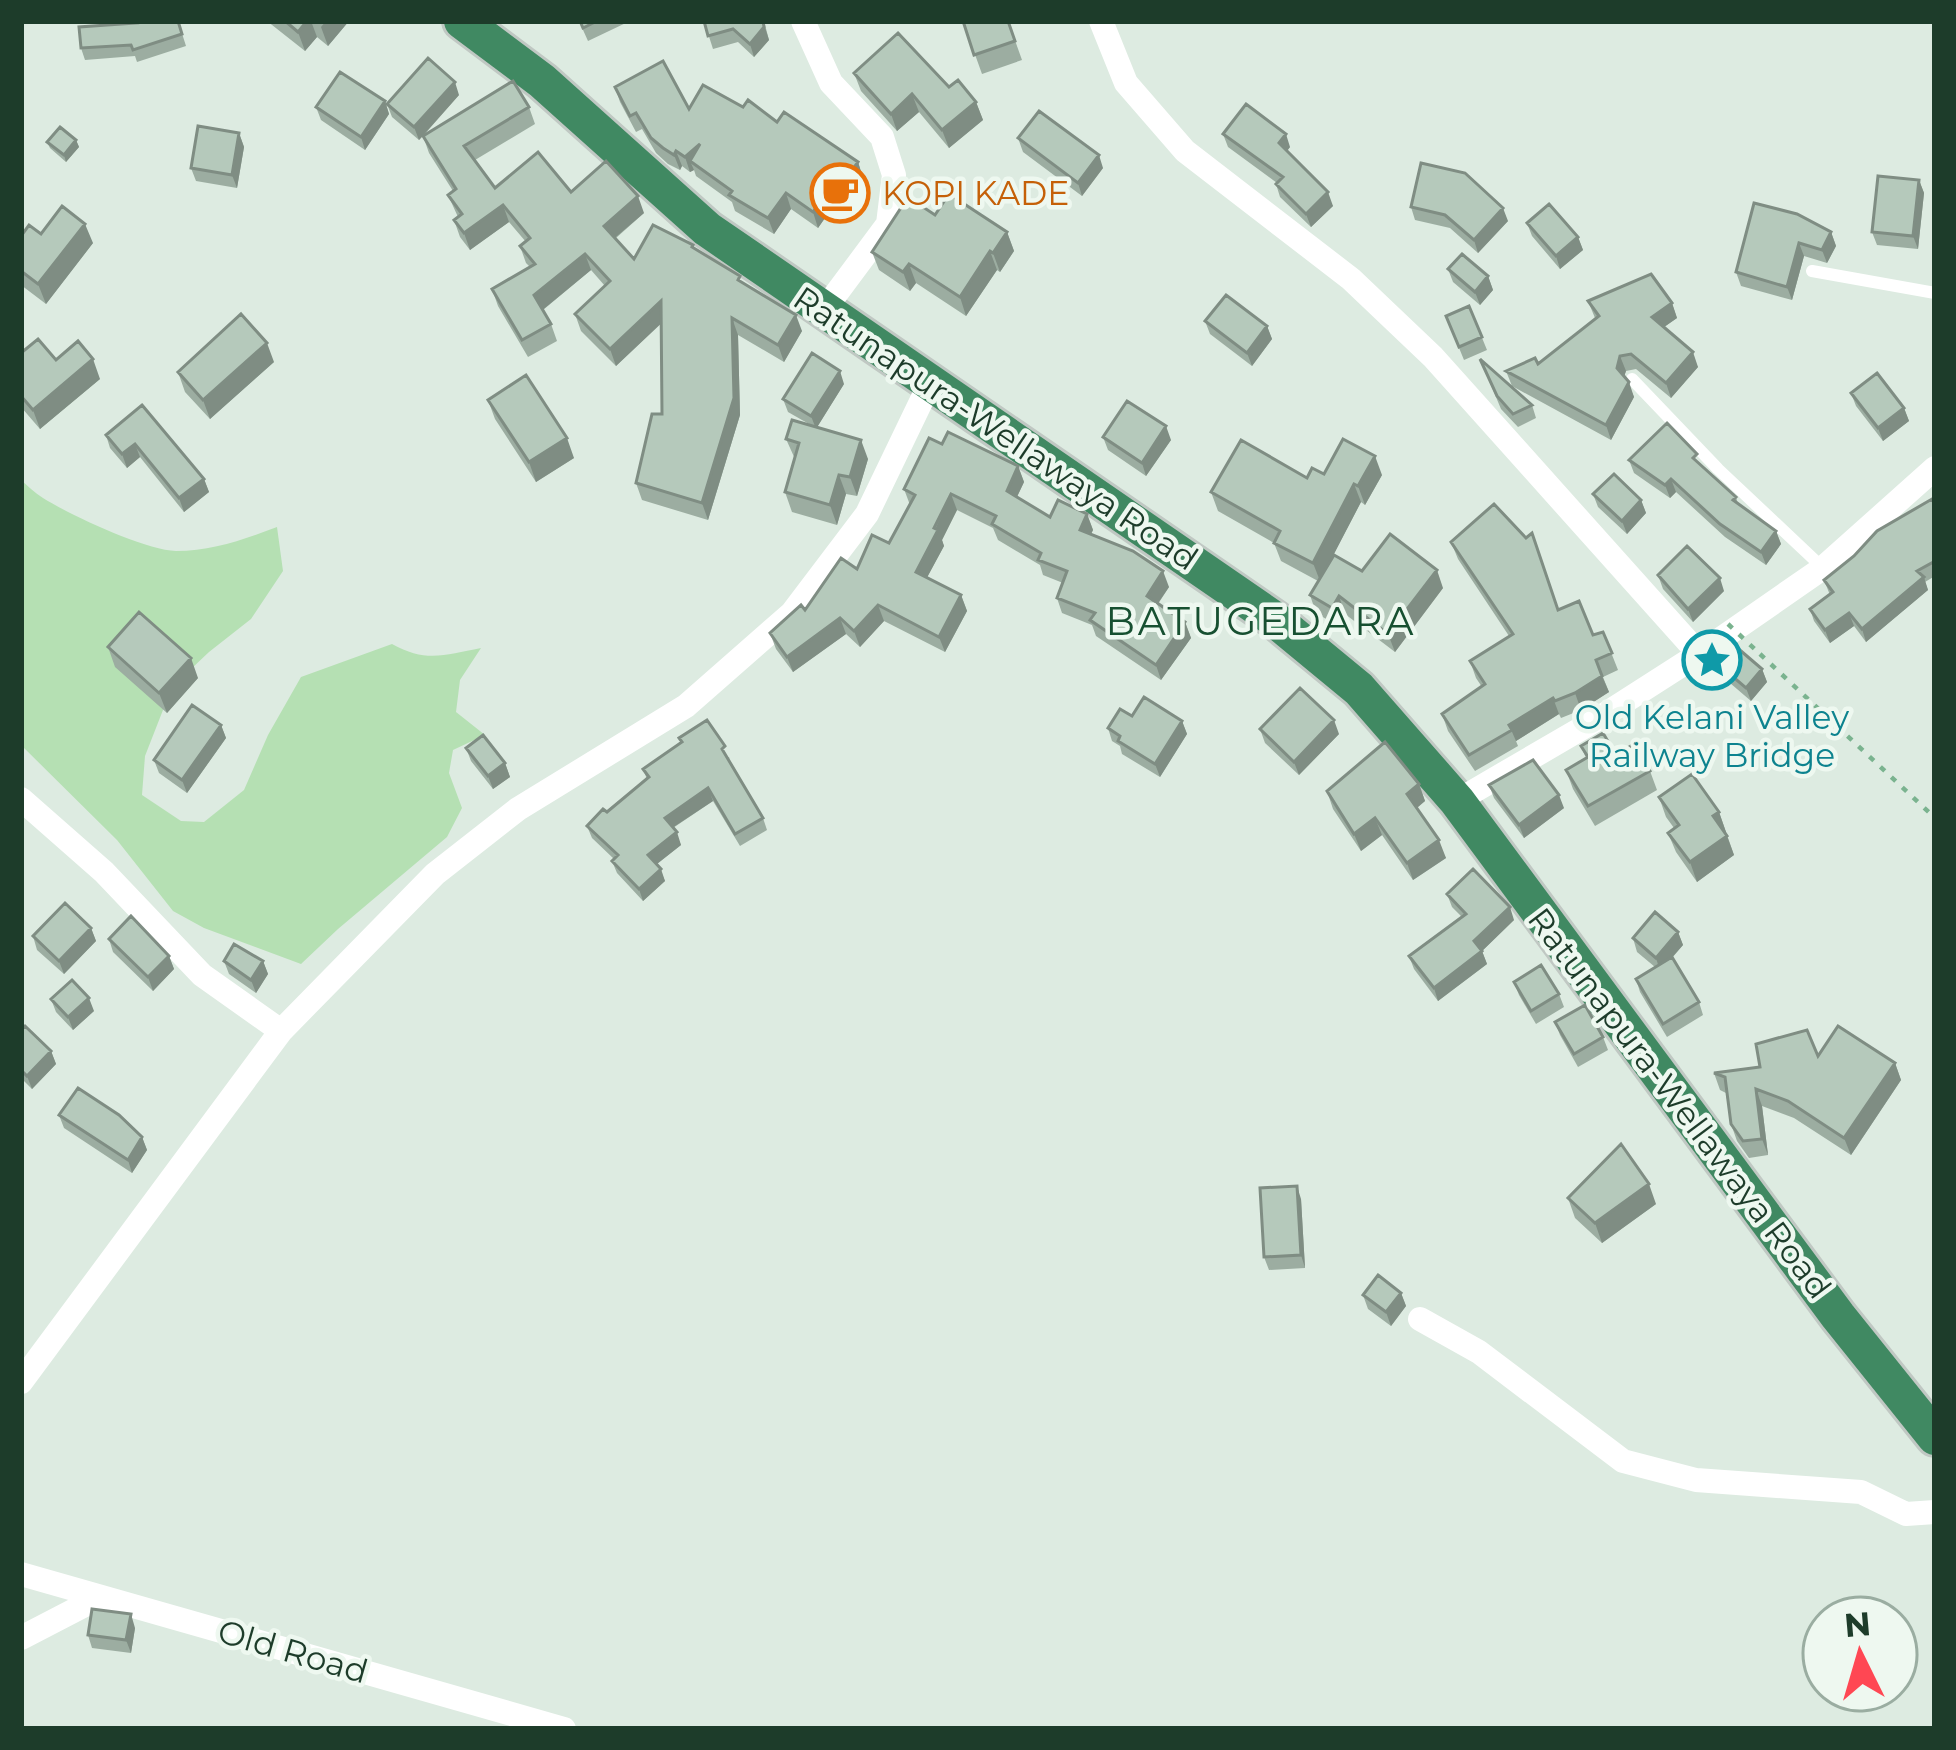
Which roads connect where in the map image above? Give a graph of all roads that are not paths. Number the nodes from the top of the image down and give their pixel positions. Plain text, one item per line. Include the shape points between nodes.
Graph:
1 (462, 21) edge
2 (803, 21) edge
3 (1101, 21) edge
4 (1812, 271) dead end
5 (1935, 292) edge
6 (824, 310) junction
7 (1632, 379) edge
8 (931, 381) junction
9 (1935, 468) edge
10 (1823, 568) junction
11 (1699, 654) junction
12 (21, 799) edge
13 (1457, 801) junction
14 (281, 1031) junction
15 (1420, 1319) dead end
16 (21, 1382) edge
17 (1935, 1437) edge
18 (1935, 1513) edge
19 (21, 1574) edge
20 (100, 1597) junction
21 (21, 1638) edge
22 (564, 1729) edge

1 - 6 highway, Ratunapura-Wellawaya Road via 542,81 707,229
2 - 6 street via 831,83 882,137 894,175 888,224
3 - 11 street via 1126,83 1185,151 1351,279 1433,357
4 - 5 lane
6 - 8 highway, Ratunapura-Wellawaya Road
7 - 10 lane
8 - 13 highway, Ratunapura-Wellawaya Road via 1274,619 1359,688
8 - 14 street via 867,514 792,613 686,706 518,809 435,874
9 - 10 street
10 - 11 street
11 - 13 street
12 - 14 street via 202,976
13 - 17 highway, Ratunapura-Wellawaya Road
14 - 16 street
15 - 18 street via 1479,1352 1623,1461 1696,1480 1861,1492 1906,1514
19 - 20 street, Old Road
20 - 21 street
20 - 22 street, Old Road

